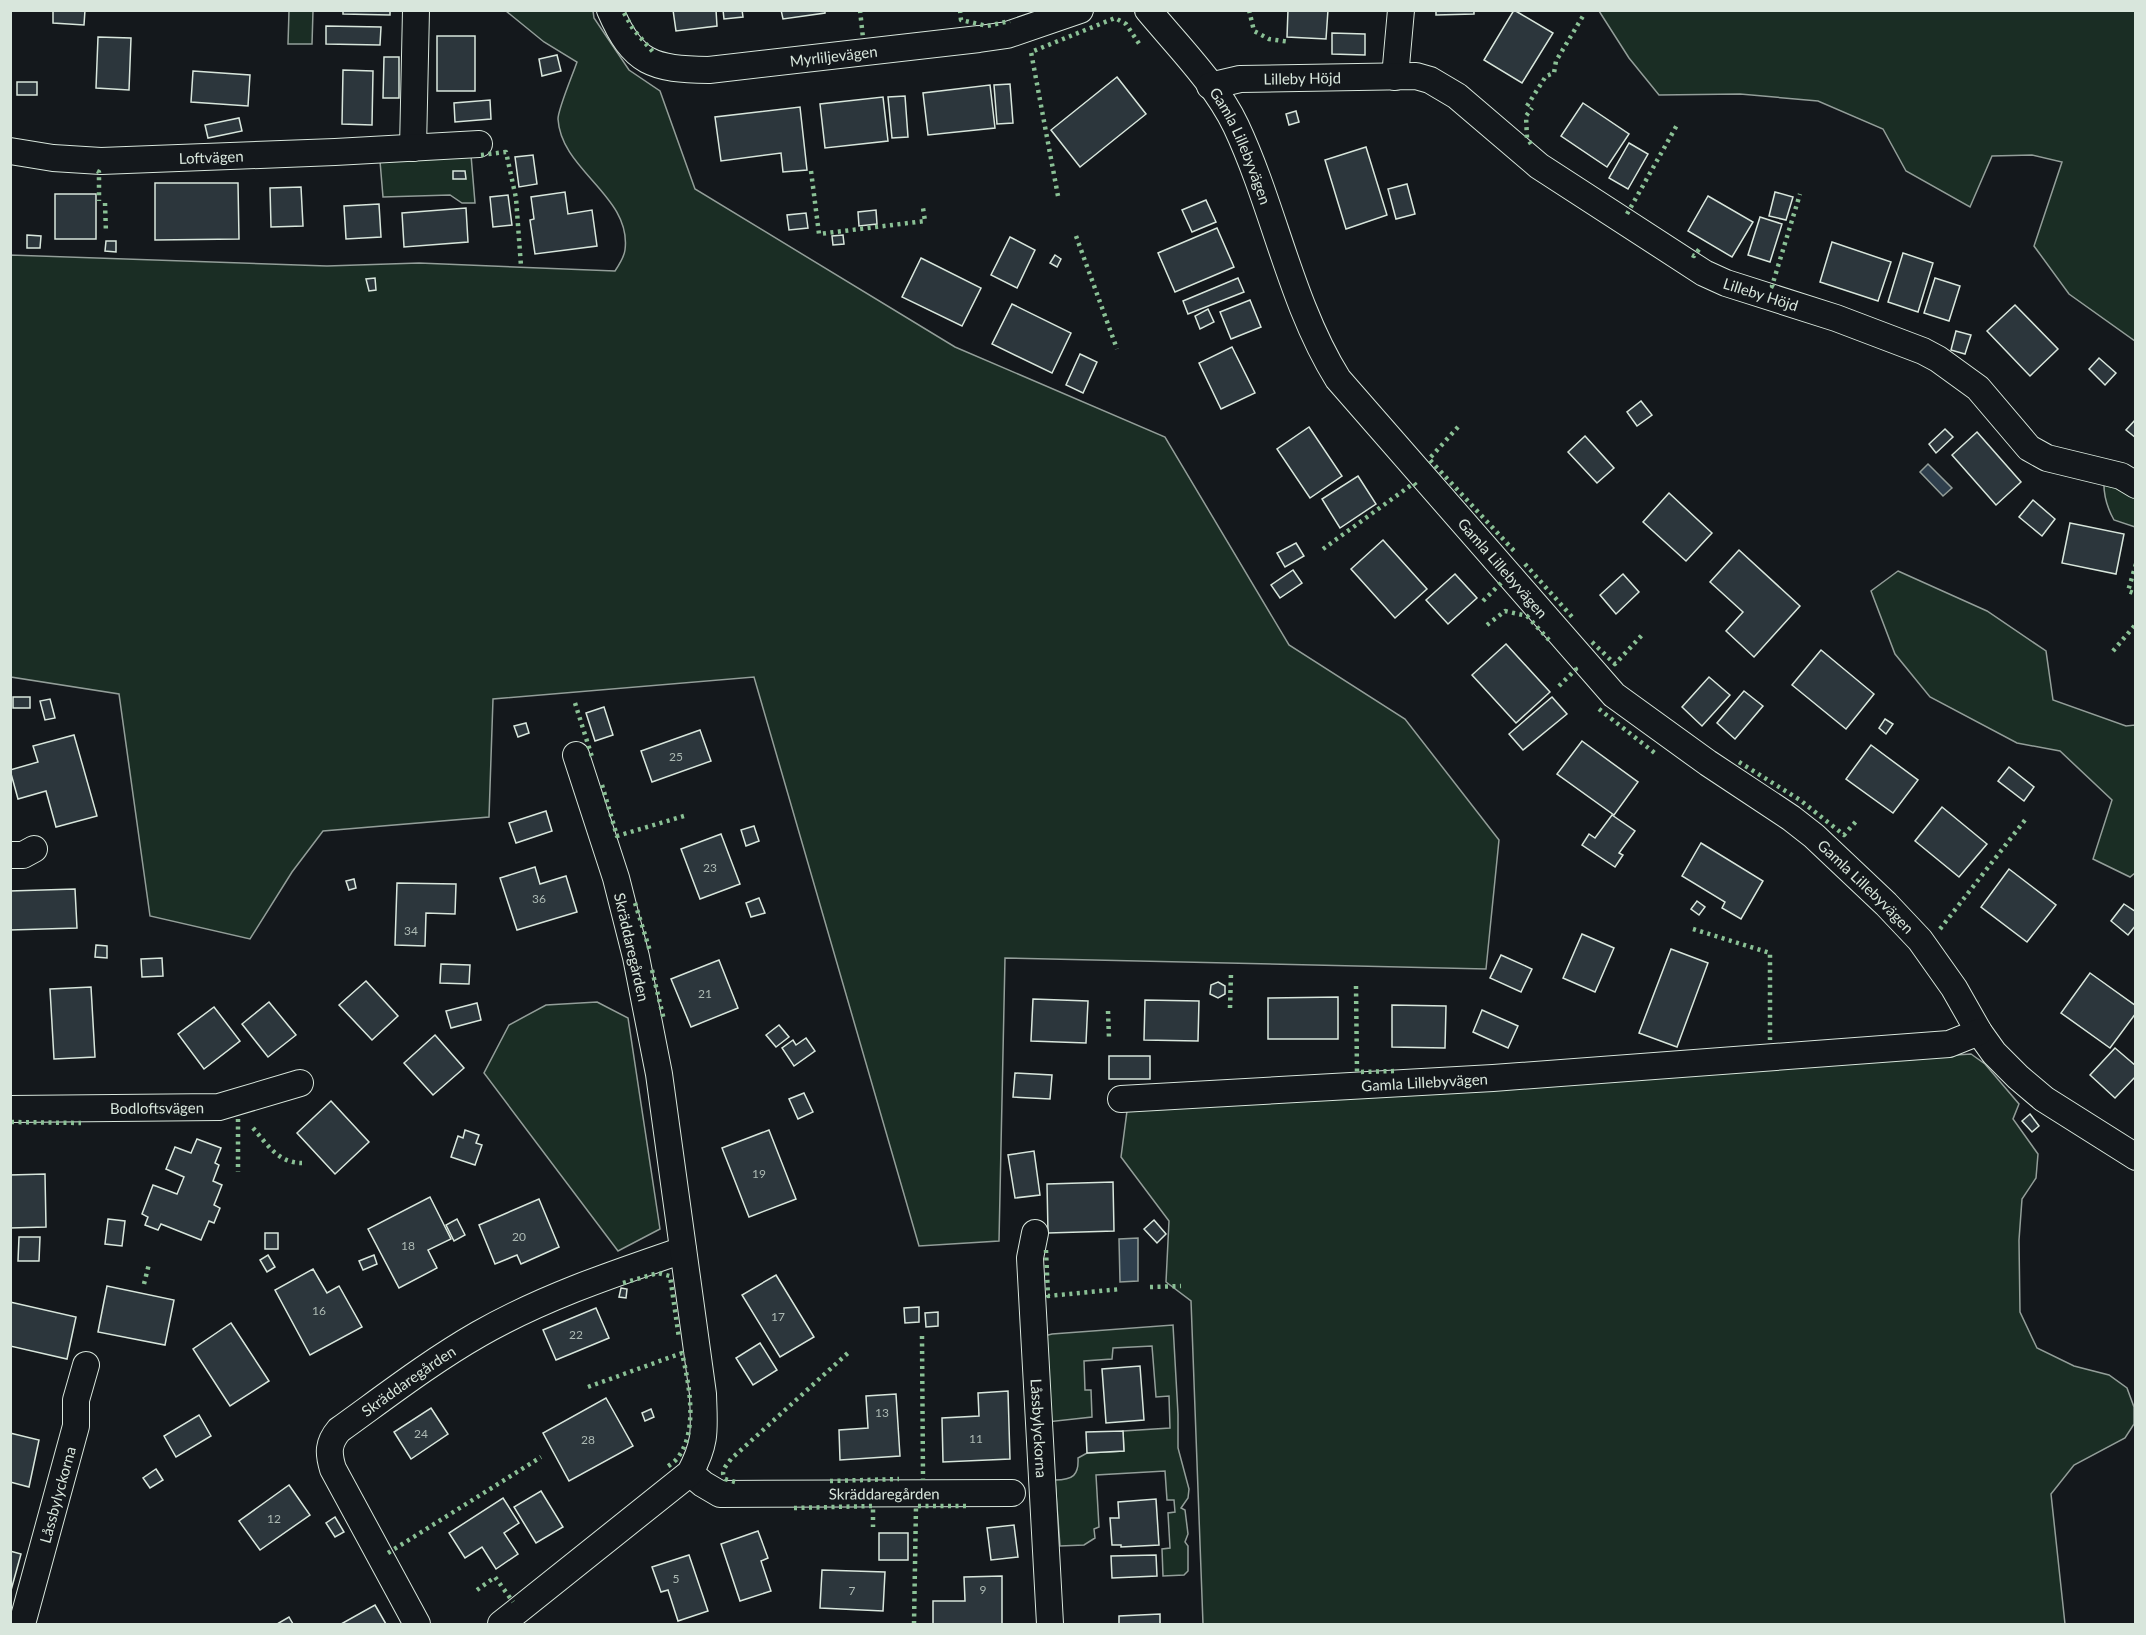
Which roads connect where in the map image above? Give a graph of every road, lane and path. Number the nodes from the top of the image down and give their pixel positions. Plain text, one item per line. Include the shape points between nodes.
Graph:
1 (416, 10) edge
2 (610, 10) edge
3 (1080, 10) edge
4 (1148, 10) edge
5 (1401, 10) edge
6 (1395, 77) junction
7 (1210, 86) junction
8 (479, 144) dead end
9 (413, 148) junction
10 (10, 151) edge
11 (2136, 485) edge
12 (576, 755) dead end
13 (1978, 1032) junction
14 (300, 1083) dead end
15 (1121, 1100) dead end
16 (10, 1109) edge
17 (2136, 1157) edge
18 (1035, 1233) dead end
19 (683, 1250) junction
20 (86, 1365) dead end
21 (690, 1473) junction
22 (1012, 1493) dead end
23 (22, 1624) edge
24 (417, 1624) edge
25 (501, 1624) edge
26 (1050, 1624) edge

1 - 9 street
2 - 3 street, Myrliljevägen via 618,31 641,58 674,70 709,70 988,38
4 - 7 street, Gamla Lillebyvägen
5 - 6 street
6 - 7 street, Lilleby Höjd via 1240,79
6 - 11 street, Lilleby Höjd via 1430,80 1457,96 1539,166 1704,273 1923,351 1978,388 2029,448 2047,458 2121,476
7 - 13 street, Gamla Lillebyvägen via 1235,123 1249,154 1309,321 1338,379 1614,695 1814,836 1920,940 1954,988
8 - 9 street, Loftvägen
9 - 10 street, Loftvägen via 100,161
12 - 19 street, Skräddaregården via 616,878 636,957 659,1074
13 - 15 street, Gamla Lillebyvägen via 1949,1044 1493,1078
13 - 17 street, Gamla Lillebyvägen via 2002,1061 2044,1099
14 - 16 street, Bodloftsvägen via 219,1107
18 - 26 street, Låssbylyckorna via 1030,1258
19 - 21 street, Skräddaregården via 704,1423 701,1452
19 - 24 street, Skräddaregården via 591,1281 514,1315 446,1354 333,1437 329,1455 333,1469
20 - 23 street, Låssbylyckorna via 76,1400 76,1426
21 - 22 street, Skräddaregården via 720,1494
21 - 25 street, Skräddaregården

